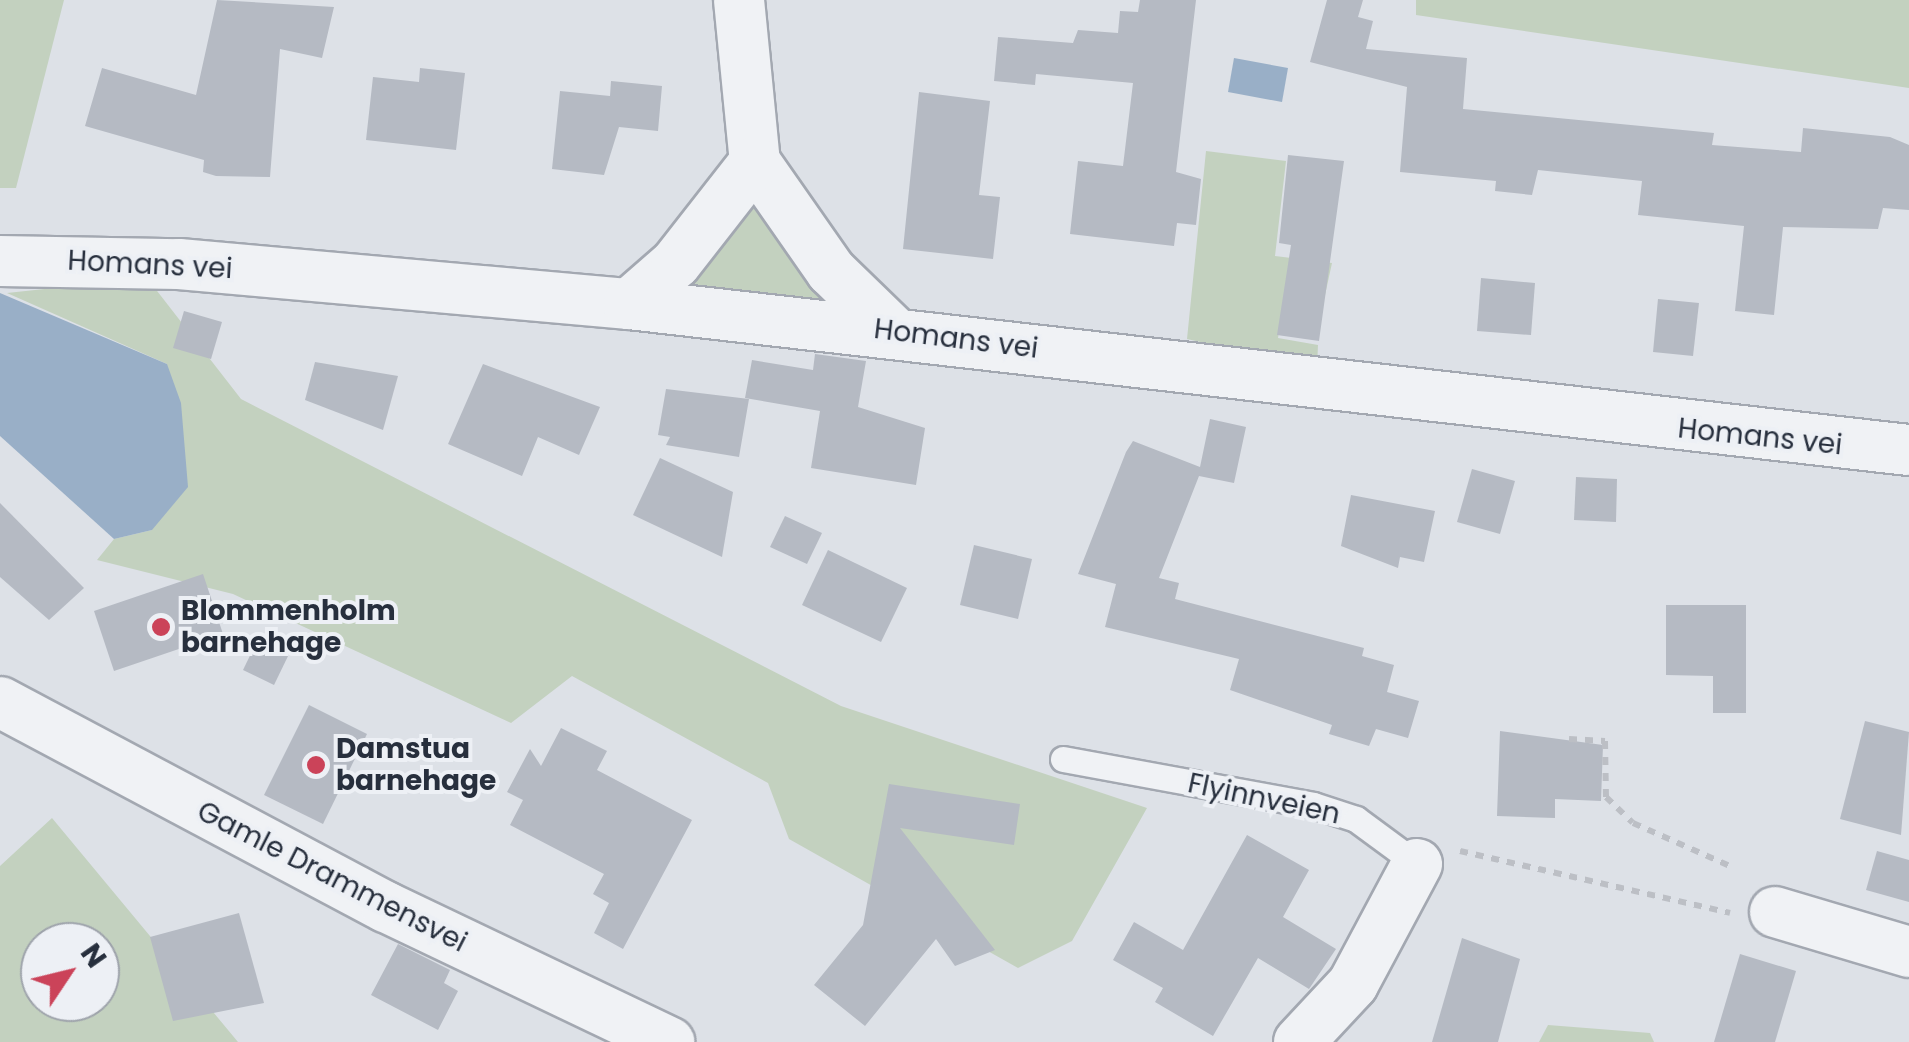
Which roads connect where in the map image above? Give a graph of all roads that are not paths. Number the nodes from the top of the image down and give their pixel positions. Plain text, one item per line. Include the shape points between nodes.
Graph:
1 (739, 0) edge
2 (756, 162) junction
3 (0, 261) edge
4 (630, 304) junction
5 (894, 332) junction
6 (1909, 450) edge
7 (0, 702) edge
8 (1063, 759) dead end
9 (1416, 864) joint
10 (1774, 912) road end
11 (1909, 952) edge
12 (669, 1042) edge
13 (1299, 1042) edge

1 - 2 street
2 - 4 street via 676,263
2 - 5 street via 806,240
3 - 4 street, Homans vei via 179,264
4 - 5 street, Homans vei
5 - 6 street, Homans vei
7 - 12 street, Gamle Drammensvei via 386,907
8 - 9 lane, Flyinnveien via 1314,805 1356,819
9 - 13 street via 1354,984
10 - 11 street

